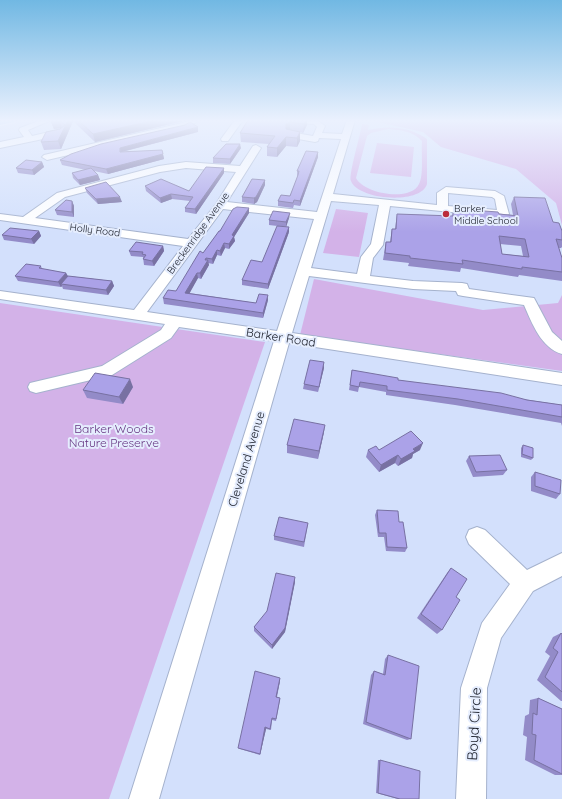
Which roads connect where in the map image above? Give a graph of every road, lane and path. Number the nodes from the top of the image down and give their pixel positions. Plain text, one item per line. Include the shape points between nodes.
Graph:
1 (250, 157) edge
2 (339, 157) edge
3 (242, 169) junction
4 (327, 197) junction
5 (385, 202) junction
6 (220, 205) junction
7 (443, 208) junction
8 (321, 216) junction
9 (0, 217) edge
10 (25, 221) junction
11 (190, 243) junction
12 (304, 271) junction
13 (363, 278) junction
14 (0, 295) edge
15 (138, 315) junction
16 (175, 321) junction
17 (283, 337) junction
18 (562, 348) edge
19 (562, 379) edge
20 (36, 387) dead end
21 (477, 537) dead end
22 (562, 564) edge
23 (525, 583) junction
24 (144, 799) edge
25 (471, 799) edge

1 - 3 street, Breckenridge Avenue
2 - 4 street, Cleveland Avenue
3 - 6 street, Breckenridge Avenue
3 - 10 street via 186,165 131,175 61,195
4 - 5 street
4 - 8 street, Cleveland Avenue
5 - 7 street
5 - 13 street via 377,245 367,257
6 - 8 street
6 - 11 street, Breckenridge Avenue
7 - 7 street via 488,213 503,214 500,198 495,194 446,190 442,193
8 - 12 street, Cleveland Avenue
9 - 10 street, Holly Road
10 - 11 street, Holly Road
11 - 15 street, Breckenridge Avenue
12 - 13 street
12 - 17 street, Cleveland Avenue
13 - 18 street via 413,285 462,287 463,292 529,301 546,335
14 - 15 street, Barker Road
15 - 16 street, Barker Road
16 - 17 street, Barker Road
16 - 20 street via 166,334 106,371
17 - 19 street, Barker Road
17 - 24 street, Cleveland Avenue
21 - 23 street
22 - 23 street, Boyd Circle
23 - 25 street, Boyd Circle via 491,632 474,688

